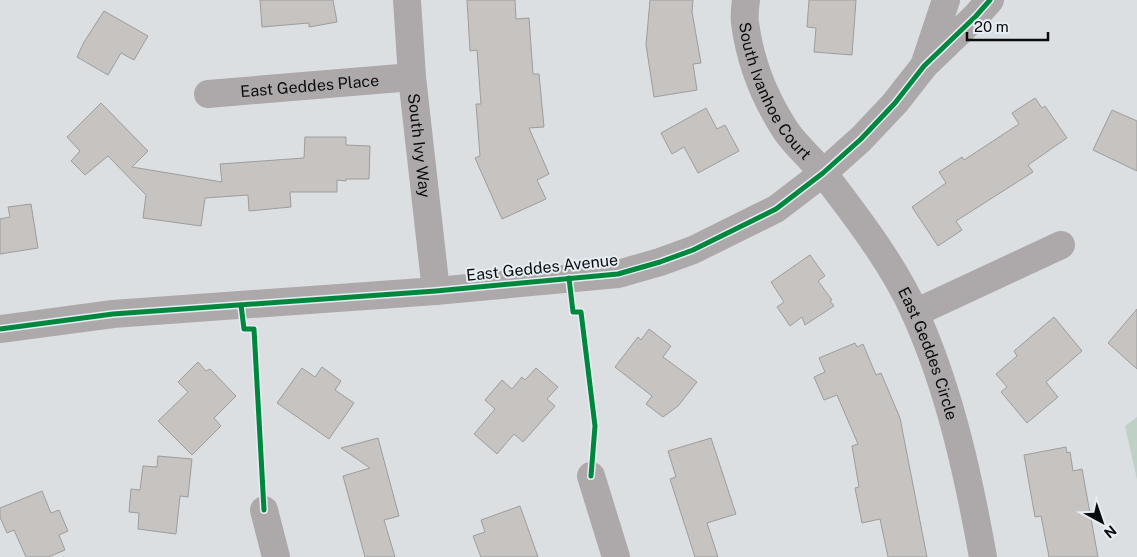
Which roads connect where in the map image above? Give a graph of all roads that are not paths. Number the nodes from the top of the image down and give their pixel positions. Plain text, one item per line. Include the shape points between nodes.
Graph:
1 (407, 0) edge
2 (746, 0) edge
3 (946, 0) edge
4 (990, 0) edge
5 (924, 66) junction
6 (412, 77) junction
7 (208, 94) dead end
8 (823, 173) junction
9 (1062, 245) dead end
10 (436, 291) junction
11 (915, 313) junction
12 (0, 329) edge
13 (591, 476) dead end
14 (264, 510) dead end
15 (276, 557) edge
16 (616, 557) edge
17 (983, 557) edge

1 - 6 street, South Ivy Way
2 - 8 street, South Ivanhoe Court via 744,21 752,57 767,99 787,132
3 - 5 street, East Geddes Avenue
4 - 5 street, East Geddes Avenue
5 - 8 street, East Geddes Avenue via 895,103
6 - 7 street, East Geddes Place
6 - 10 street, South Ivy Way
8 - 10 street, East Geddes Avenue via 776,209 693,250 660,262 618,274
8 - 11 street, East Geddes Circle via 884,258
9 - 11 street
10 - 12 street, East Geddes Avenue via 113,314
11 - 17 street, East Geddes Circle via 956,427
13 - 16 street
14 - 15 street

